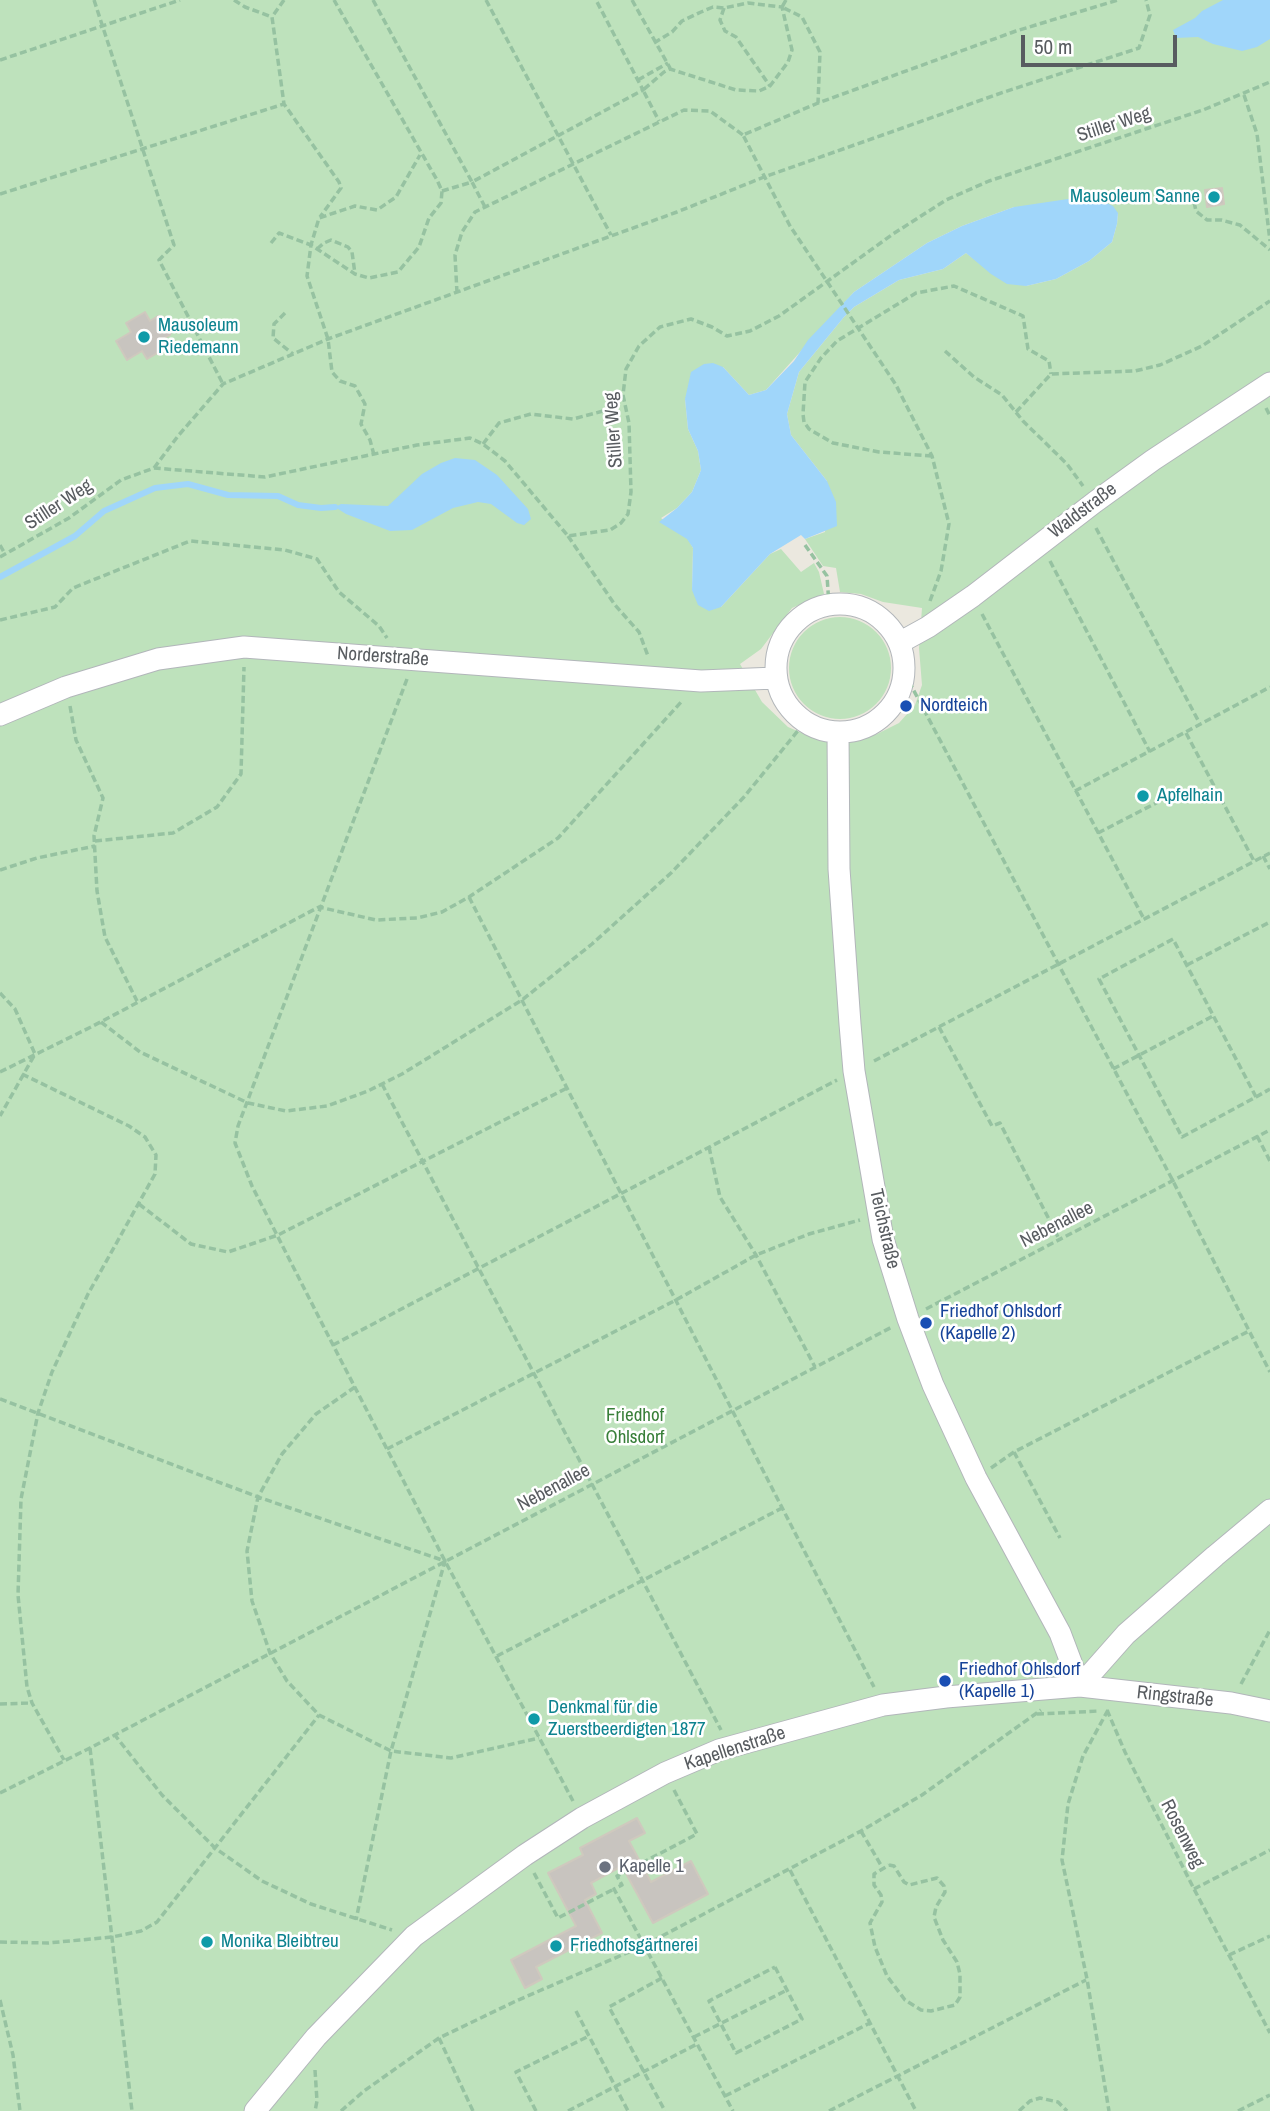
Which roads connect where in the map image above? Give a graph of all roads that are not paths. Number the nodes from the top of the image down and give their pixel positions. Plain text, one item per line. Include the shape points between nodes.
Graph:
1 (1270, 383) edge
2 (899, 643) junction
3 (776, 678) junction
4 (0, 715) edge
5 (838, 732) junction
6 (1270, 1510) edge
7 (1080, 1686) junction
8 (1270, 1711) edge
9 (255, 2111) edge

1 - 2 street, Waldstraße via 1153,460 973,596
2 - 3 street via 878,616 846,604 829,605 810,611 782,639
2 - 5 street via 904,672 892,706 861,728
3 - 4 street, Norderstraße via 701,681 244,647 158,659 66,687
3 - 5 street via 786,703 805,722
5 - 7 street, Teichstraße via 839,869 854,1071 883,1239 933,1385 976,1478 1060,1633
6 - 7 street via 1126,1634
7 - 8 street, Ringstraße
7 - 9 street, Kapellenstraße via 883,1706 730,1747 665,1773 525,1854 414,1936 316,2037

